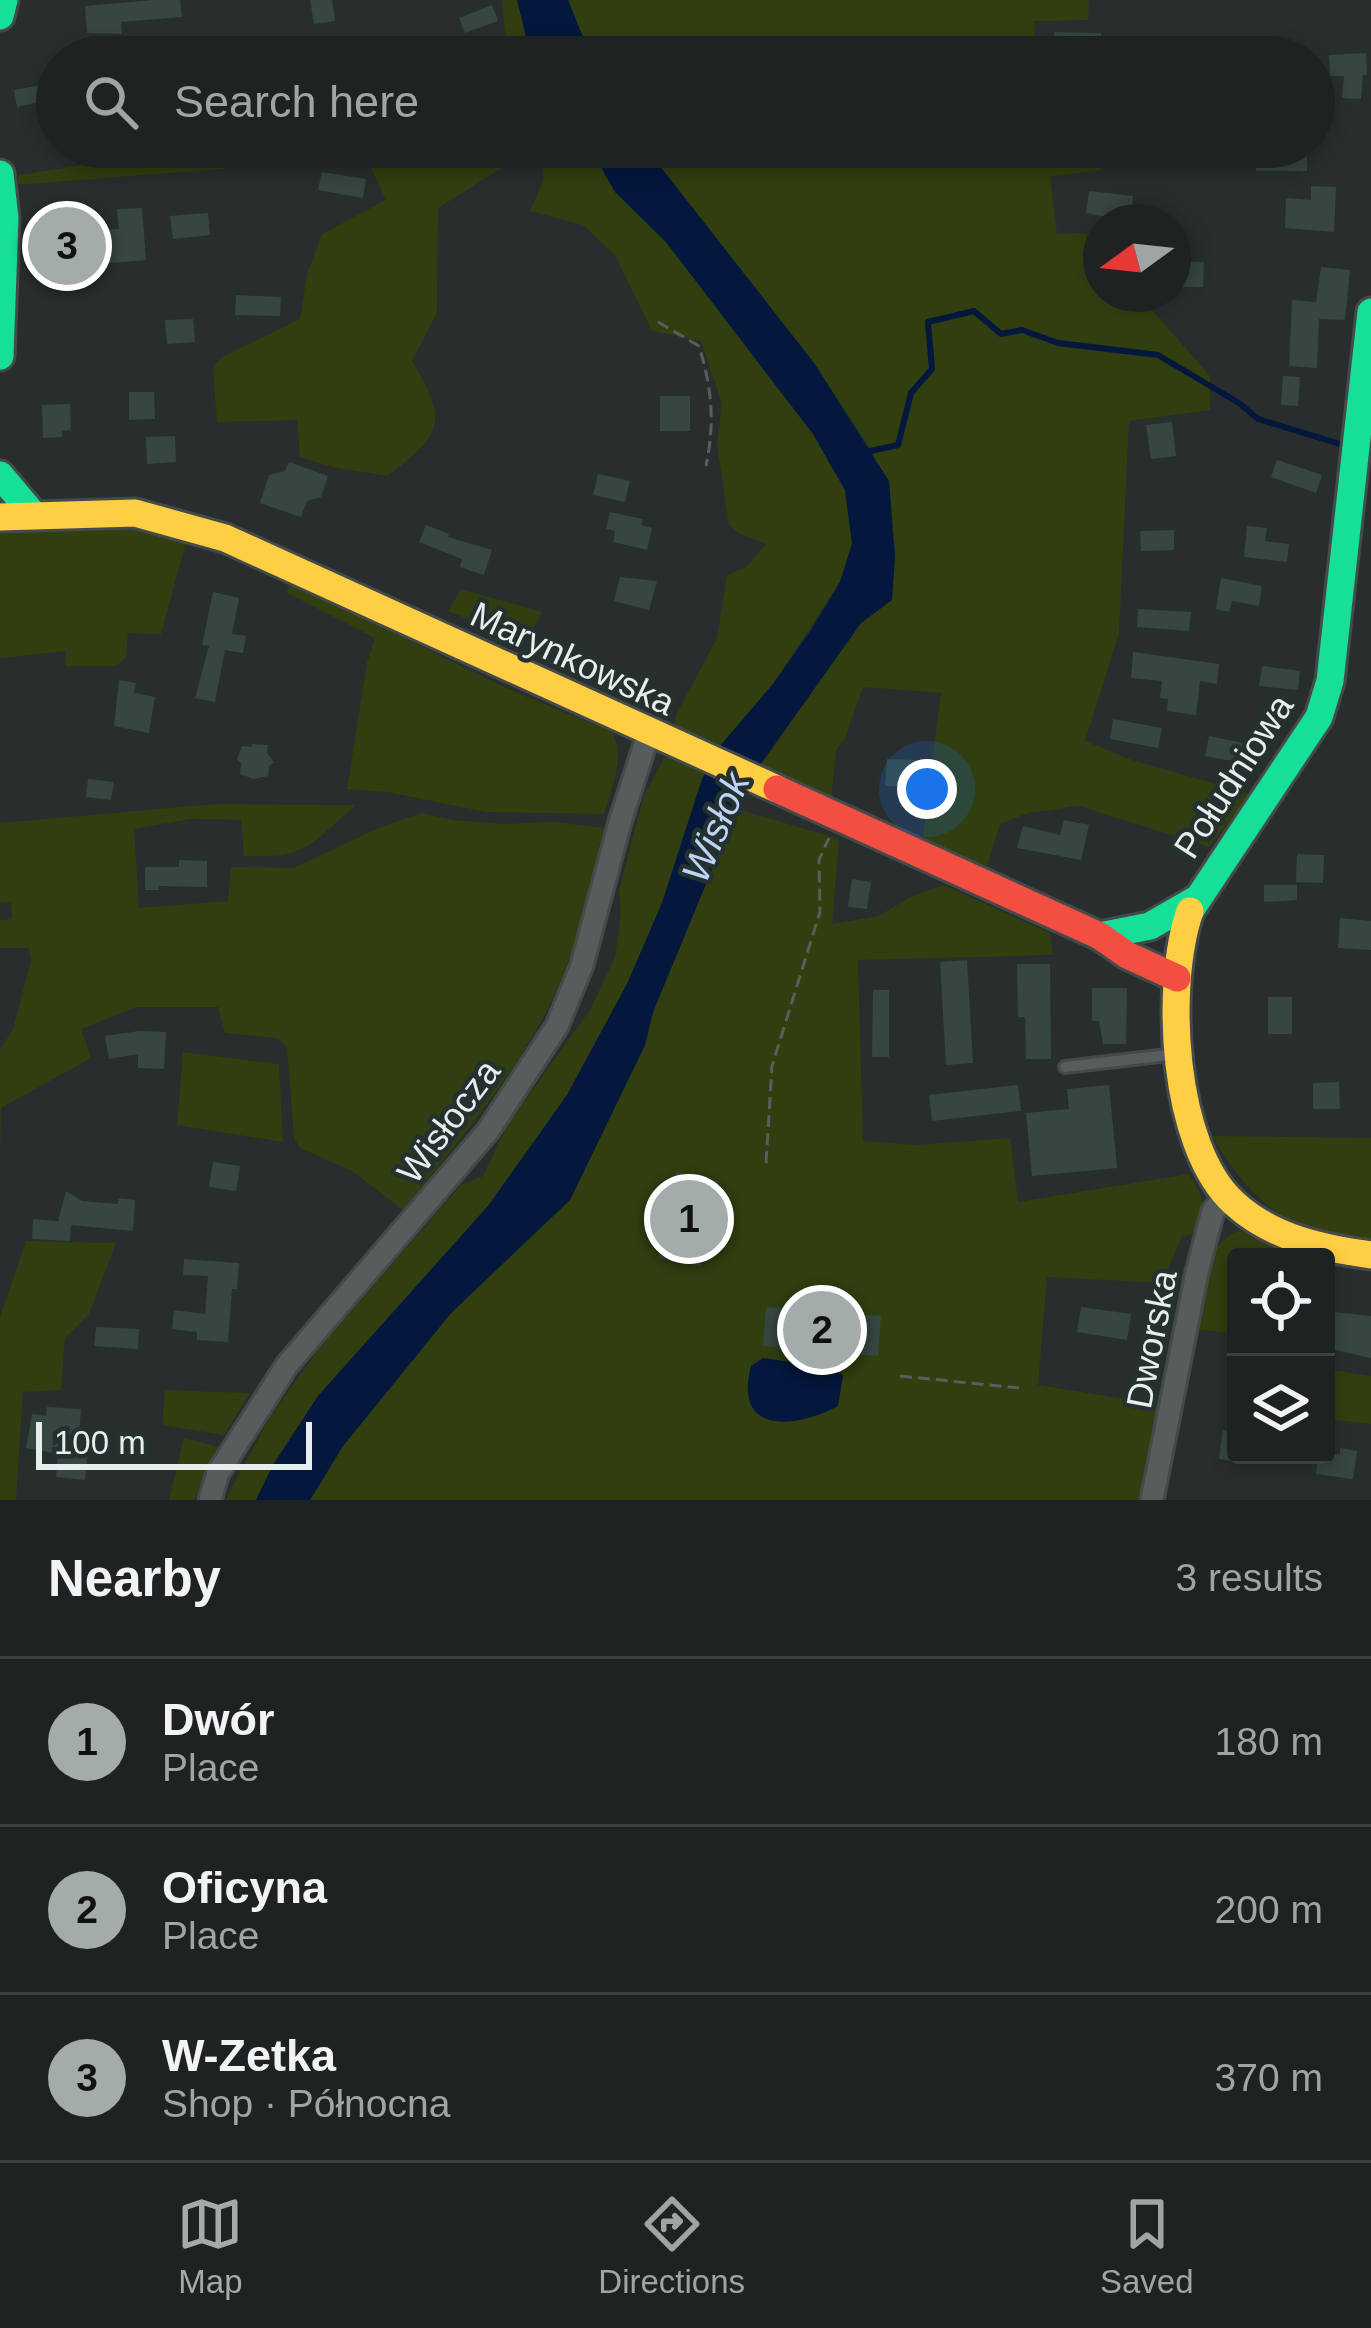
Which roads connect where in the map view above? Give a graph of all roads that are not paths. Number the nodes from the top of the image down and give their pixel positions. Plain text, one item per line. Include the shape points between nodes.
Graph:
1 (4, 0) edge
2 (0, 16) edge
3 (0, 174) edge
4 (1371, 312) edge
5 (0, 356) edge
6 (0, 475) edge
7 (32, 513) junction
8 (0, 517) edge
9 (649, 732) junction
10 (1196, 899) junction
11 (1111, 936) junction
12 (1178, 971) junction
13 (1180, 1053) junction
14 (1065, 1067) dead end
15 (1226, 1196) junction
16 (1371, 1255) edge
17 (210, 1500) edge
18 (1152, 1500) edge

1 - 2 street
3 - 5 street
4 - 10 street, Południowa via 1334,657 1319,717
6 - 7 street
7 - 8 street, Marynkowska
7 - 9 street, Marynkowska via 135,512 225,538
9 - 11 street, Marynkowska
9 - 17 street, Wisłocza via 557,1026 488,1131 286,1365 218,1473
10 - 11 street via 1171,917
10 - 12 street, Południowa
11 - 12 street, Marynkowska via 1127,955
12 - 13 street, Południowa
13 - 14 lane
13 - 15 street, Południowa via 1191,1119
15 - 16 street via 1271,1231
15 - 18 street, Dworska via 1213,1210 1197,1272

